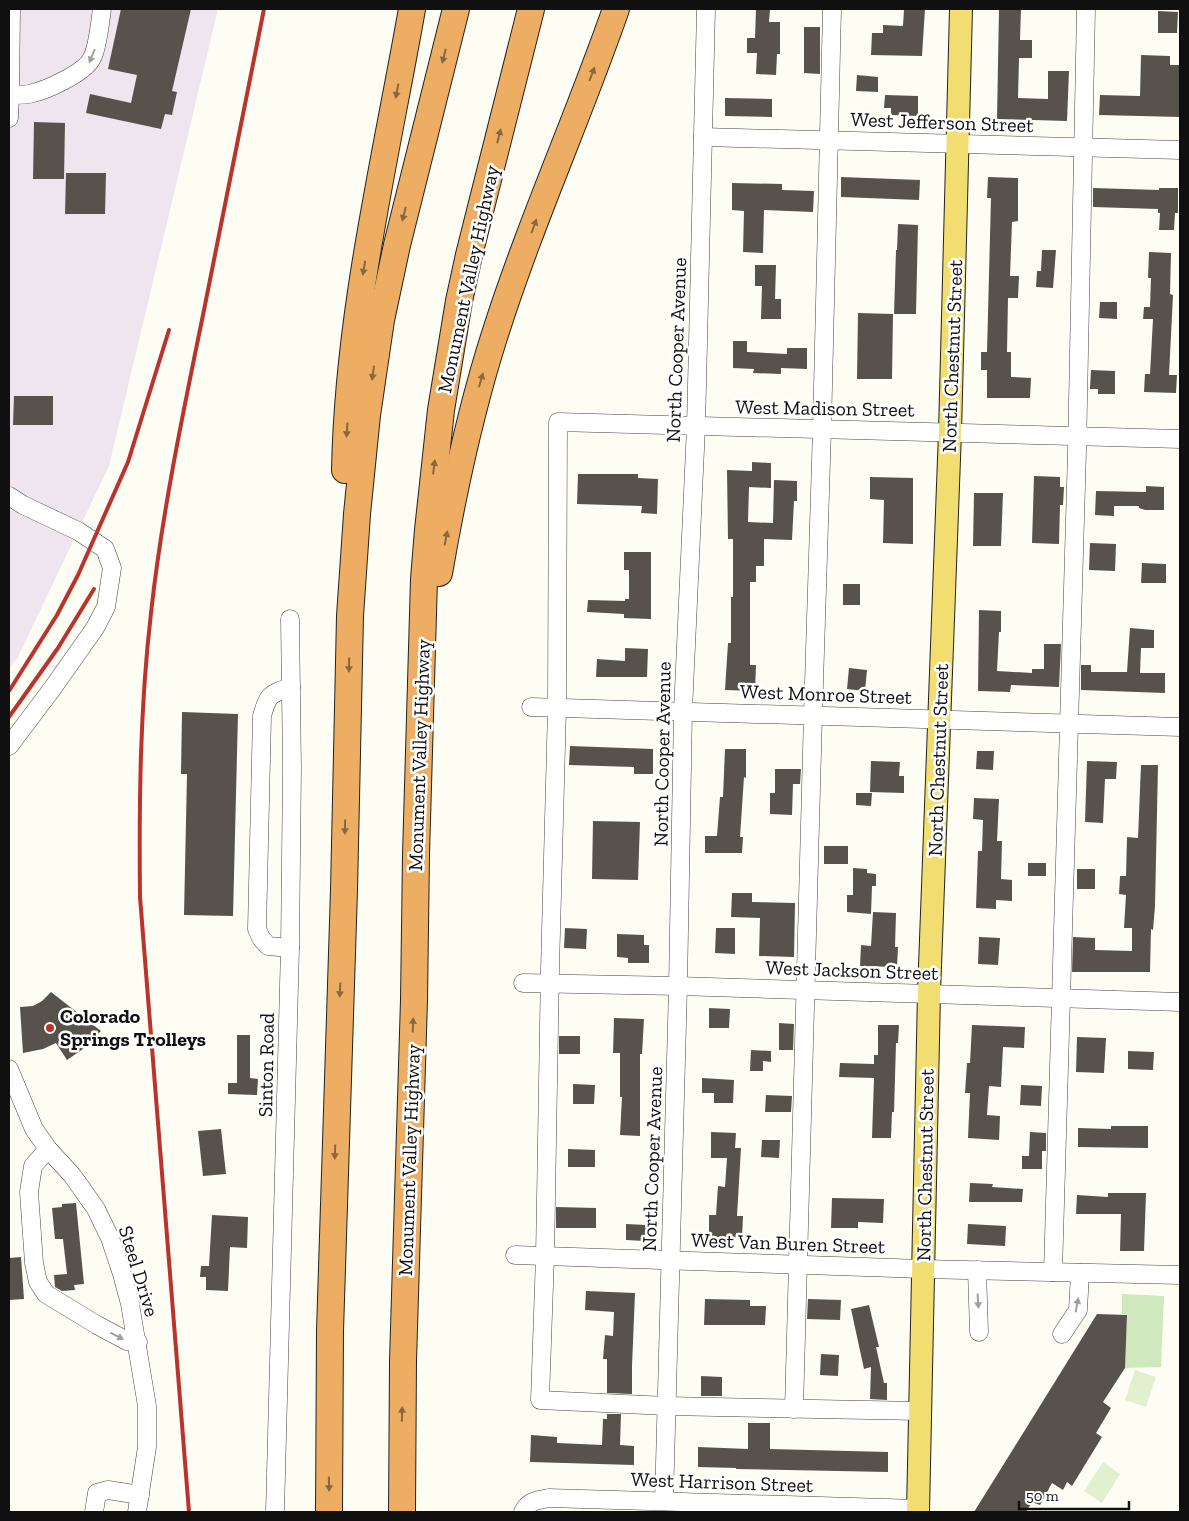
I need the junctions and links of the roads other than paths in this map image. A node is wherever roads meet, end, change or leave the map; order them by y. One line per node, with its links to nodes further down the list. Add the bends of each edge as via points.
1 (11, 9): 11 (street)
2 (102, 9): 11 (street, one-way to 11, via 92,60 88,65 40,91)
3 (412, 9): 24 (highway, one-way to 24, via 354,338 346,450)
4 (456, 9): 24 (highway, one-way to 24, via 381,320 363,452)
5 (531, 9): 27 (highway, Monument Valley Highway, one-way to 5, via 428,530 451,347 469,255)
6 (616, 9): 27 (highway, one-way to 6, via 432,616 474,403 516,274)
7 (706, 9): 13 (street, North Cooper Avenue)
8 (832, 9): 14 (street)
9 (961, 9): 15 (main road, North Chestnut Street)
10 (1086, 9): 16 (street)
11 (10, 95): 12 (street)
12 (9, 118)
13 (703, 137): 14 (street, West Jefferson Street); 18 (street, North Cooper Avenue)
14 (828, 140): 15 (street, West Jefferson Street); 19 (street)
15 (958, 144): 16 (street, West Jefferson Street); 20 (main road, North Chestnut Street)
16 (1082, 148): 17 (street, West Jefferson Street); 21 (street)
17 (1180, 150)
18 (696, 427): 19 (street, West Madison Street); 29 (street, West Madison Street, via 558,422); 30 (street, North Cooper Avenue)
19 (822, 429): 20 (street, West Madison Street); 31 (street)
20 (950, 432): 21 (street, West Madison Street); 32 (main road, North Chestnut Street)
21 (1077, 436): 22 (street, West Madison Street); 33 (street)
22 (1180, 439)
23 (9, 496): 35 (street, via 96,543 105,550 112,568 106,607 95,628)
24 (350, 616): 70 (highway, one-way to 70, via 330,1331)
25 (290, 619): 26 (street, Sinton Road)
26 (291, 687): 36 (street, Sinton Road); 36 (street, via 272,694 262,716 257,929 268,946)
27 (420, 707): 71 (highway, Monument Valley Highway, one-way to 27)
28 (531, 707): 29 (street, West Monroe Street)
29 (557, 708): 30 (street, West Monroe Street); 38 (street)
30 (683, 711): 31 (street, West Monroe Street); 39 (street, North Cooper Avenue)
31 (813, 715): 32 (street, West Monroe Street); 40 (street)
32 (940, 719): 33 (street, West Monroe Street); 41 (main road, North Chestnut Street)
33 (1068, 723): 34 (street, West Monroe Street); 42 (street)
34 (1180, 727)
35 (9, 746)
36 (290, 948): 69 (street, Sinton Road)
37 (523, 983): 38 (street, West Jackson Street)
38 (550, 984): 39 (street, West Jackson Street); 47 (street)
39 (678, 986): 40 (street, West Jackson Street); 48 (street, North Cooper Avenue)
40 (806, 990): 41 (street, West Jackson Street); 49 (street)
41 (929, 993): 42 (street, West Jackson Street); 50 (main road, North Chestnut Street)
42 (1060, 998): 43 (street, West Jackson Street); 52 (street)
43 (1180, 1002)
44 (9, 1069): 45 (street, Steel Drive, via 34,1129)
45 (48, 1149): 57 (street, Steel Drive, via 96,1209 110,1238); 57 (street, one-way to 57, via 33,1166 29,1192 38,1282 46,1294 97,1326 127,1341)
46 (515, 1255): 47 (street, West Van Buren Street)
47 (545, 1256): 48 (street, West Van Buren Street); 58 (street, via 540,1400)
48 (670, 1260): 49 (street, West Van Buren Street); 58 (street, North Cooper Avenue)
49 (798, 1264): 50 (street, West Van Buren Street); 59 (street)
50 (922, 1269): 51 (street, West Van Buren Street); 60 (main road, North Chestnut Street)
51 (977, 1270): 52 (street, West Van Buren Street); 55 (street, one-way to 55)
52 (1053, 1272): 53 (street, West Van Buren Street)
53 (1080, 1273): 54 (street, West Van Buren Street); 56 (street, one-way to 53, via 1078,1310)
54 (1180, 1275)
55 (979, 1332)
56 (1062, 1334)
57 (138, 1342): 62 (street, Steel Drive, via 148,1428)
58 (667, 1406): 59 (street); 61 (street, North Cooper Avenue)
59 (794, 1409): 60 (street)
60 (920, 1411): 67 (main road, North Chestnut Street)
61 (664, 1501): 63 (street, West Harrison Street); 64 (street, West Harrison Street)
62 (139, 1504): 68 (street, via 108,1490 97,1493)
63 (618, 1506): 65 (street, West Harrison Street, via 549,1498 536,1500)
64 (729, 1508): 66 (street, West Harrison Street)
65 (524, 1509)
66 (823, 1509): 67 (street, West Harrison Street)
67 (918, 1511)
68 (94, 1512)
69 (275, 1512)
70 (329, 1512)
71 (402, 1512)

